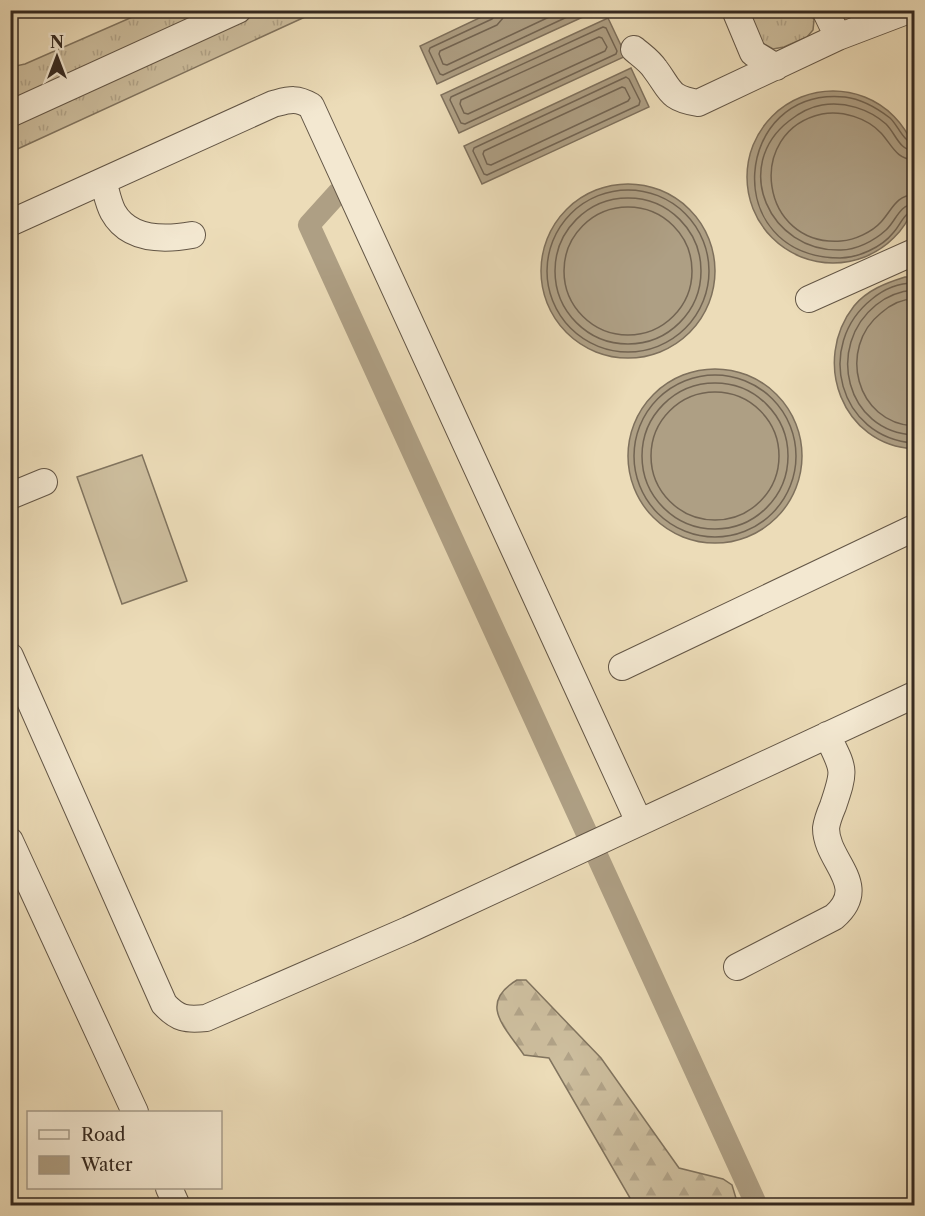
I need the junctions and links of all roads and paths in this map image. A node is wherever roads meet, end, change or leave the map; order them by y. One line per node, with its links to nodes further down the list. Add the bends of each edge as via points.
1 (238, 10): 8 (street)
2 (735, 10): 7 (street, via 753,53)
3 (825, 10): 5 (street)
4 (909, 10): 5 (street)
5 (838, 37): 7 (street)
6 (634, 49): 7 (street, via 654,67 669,91 681,100 698,103)
7 (776, 66)
8 (10, 114)
9 (103, 181): 10 (street); 11 (street, via 113,212 124,226 144,237 169,239); 21 (street, via 273,104 290,99 311,106)
10 (10, 223)
11 (192, 235)
12 (915, 252): 13 (street)
13 (809, 299)
14 (44, 482): 15 (street)
15 (10, 496)
16 (915, 528): 18 (street)
17 (10, 656): 21 (street, via 164,1004 174,1014 190,1019 206,1018 408,930)
18 (622, 667)
19 (915, 695): 20 (street)
20 (827, 735): 21 (street); 23 (street, via 843,776 826,827 846,879 849,899 834,917)
21 (639, 822)
22 (10, 841): 24 (street)
23 (737, 967)
24 (134, 1111)
25 (169, 1189): 26 (street)
26 (177, 1206)

